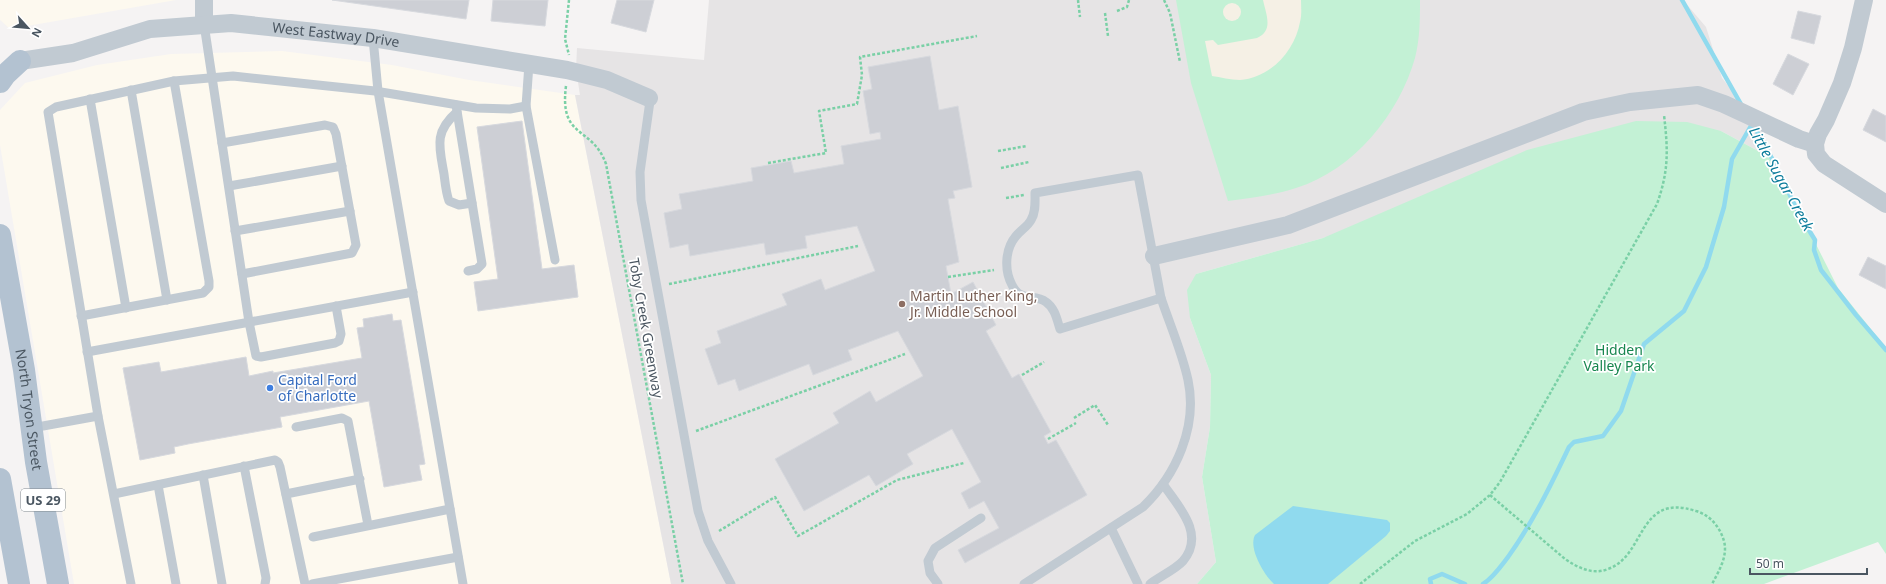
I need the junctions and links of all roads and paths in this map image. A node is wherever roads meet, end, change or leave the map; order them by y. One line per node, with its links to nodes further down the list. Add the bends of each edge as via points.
1 (204, 0): 10 (street)
2 (569, 0): 14 (path, via 565,39)
3 (1078, 0): 9 (path)
4 (1129, 0): 7 (path, via 1124,9)
5 (1164, 0): 16 (path, via 1170,13)
6 (1864, 0): 30 (street, via 1854,48 1842,83)
7 (1117, 10)
8 (1105, 13): 12 (path)
9 (1080, 17)
10 (204, 24): 13 (street, West Eastway Drive, via 231,23); 15 (street, West Eastway Drive, via 150,29 73,53); 18 (lane)
11 (977, 36): 34 (path, via 860,58 862,75 857,104 819,111 826,153)
12 (1108, 36)
13 (373, 38): 17 (street, West Eastway Drive); 23 (lane)
14 (569, 55)
15 (10, 59): 20 (main road)
16 (1180, 62)
17 (529, 64): 24 (street, West Eastway Drive, via 607,80); 27 (lane)
18 (212, 77): 19 (lane); 23 (lane, via 233,76); 29 (lane)
19 (174, 81): 21 (lane); 55 (lane, via 209,284 203,293)
20 (0, 82)
21 (131, 90): 25 (lane); 55 (lane)
22 (565, 90): 100 (path, Toby Creek Greenway, via 565,108 570,122 579,133 596,145 606,164)
23 (378, 91): 28 (lane); 53 (lane)
24 (648, 98): 101 (lane, via 650,101 640,172 641,200 698,511 708,541)
25 (90, 99): 57 (lane); 58 (lane, via 56,107 50,110 48,115)
26 (1666, 104): 30 (street, via 1698,95); 46 (street, via 1630,102 1583,112 1288,225); 81 (path, via 1668,158 1657,204 1511,465)
27 (526, 106): 28 (lane, via 493,110); 47 (lane)
28 (456, 108): 40 (lane); 40 (lane, via 441,131 439,145 449,201 458,205)
29 (222, 143): 35 (lane, via 331,126 336,134); 37 (lane)
30 (1815, 144): 41 (street, via 1816,154 1824,164)
31 (1027, 146): 32 (path)
32 (998, 151)
33 (1029, 162): 36 (path)
34 (768, 163)
35 (342, 166): 37 (lane); 42 (lane)
36 (1001, 168)
37 (229, 186): 43 (lane)
38 (1035, 193): 39 (path); 46 (lane, via 1138,175); 54 (lane, via 1032,220 1009,247 1006,260 1012,284 1017,292 1025,297 1046,302 1053,310 1060,329)
39 (1006, 198)
40 (472, 203): 49 (lane, via 482,264 477,269)
41 (1886, 204)
42 (350, 212): 43 (lane); 50 (lane, via 356,245 353,252)
43 (235, 231): 50 (lane)
44 (0, 235): 69 (main road, North Tryon Street / US 29)
45 (858, 246): 52 (path)
46 (1154, 256): 54 (lane)
47 (555, 260)
48 (994, 270): 51 (path)
49 (468, 271)
50 (242, 274): 59 (lane)
51 (948, 277)
52 (669, 284)
53 (413, 292): 56 (lane); 82 (lane)
54 (1161, 298): 77 (lane, via 1188,379 1191,400 1184,444)
55 (167, 300): 57 (lane)
56 (336, 306): 59 (lane); 59 (lane, via 341,334 339,341 276,354 256,356)
57 (126, 308): 58 (lane)
58 (81, 316): 60 (lane)
59 (249, 322): 60 (lane)
60 (87, 352): 64 (lane)
61 (904, 354): 70 (path)
62 (1044, 362): 63 (path)
63 (1022, 375)
64 (98, 416): 69 (lane); 79 (lane)
65 (1074, 418): 67 (path, via 1095,405)
66 (1076, 423): 71 (path)
67 (1108, 425)
68 (296, 427): 76 (lane, via 347,419)
69 (32, 428): 92 (main road, North Tryon Street / US 29)
70 (695, 431)
71 (1048, 439)
72 (964, 463): 87 (path, via 897,480 798,536 774,497)
73 (244, 466): 74 (lane); 80 (lane, via 277,460); 96 (lane, via 266,578)
74 (203, 475): 78 (lane); 95 (lane)
75 (0, 479): 83 (main road, US 29)
76 (360, 479): 80 (lane); 85 (lane)
77 (1163, 484): 86 (lane, via 1142,507); 105 (lane, via 1192,527 1191,546 1183,561)
78 (158, 485): 79 (lane); 94 (lane)
79 (114, 494): 93 (lane)
80 (286, 494): 97 (lane)
81 (1490, 495): 106 (path, via 1467,514 1404,548); 107 (path, via 1572,564 1589,571 1608,569 1626,557 1652,517 1670,509 1687,508 1708,517 1722,534 1725,554)
82 (450, 509): 85 (lane); 89 (lane)
83 (5, 513): 90 (main road, US 29, via 10,552); 91 (main road)
84 (981, 518): 102 (lane, via 935,548 928,560 930,573)
85 (368, 526): 88 (lane)
86 (1111, 528): 103 (lane); 104 (lane)
87 (719, 531)
88 (313, 537)
89 (458, 557): 98 (lane); 99 (lane)
90 (19, 584)
91 (30, 584)
92 (58, 584)
93 (130, 584)
94 (176, 584)
95 (222, 584)
96 (265, 584)
97 (305, 584)
98 (312, 584)
99 (463, 584)
100 (683, 584)
101 (731, 584)
102 (938, 584)
103 (1024, 584)
104 (1138, 584)
105 (1150, 584)
106 (1360, 584)
107 (1712, 584)

